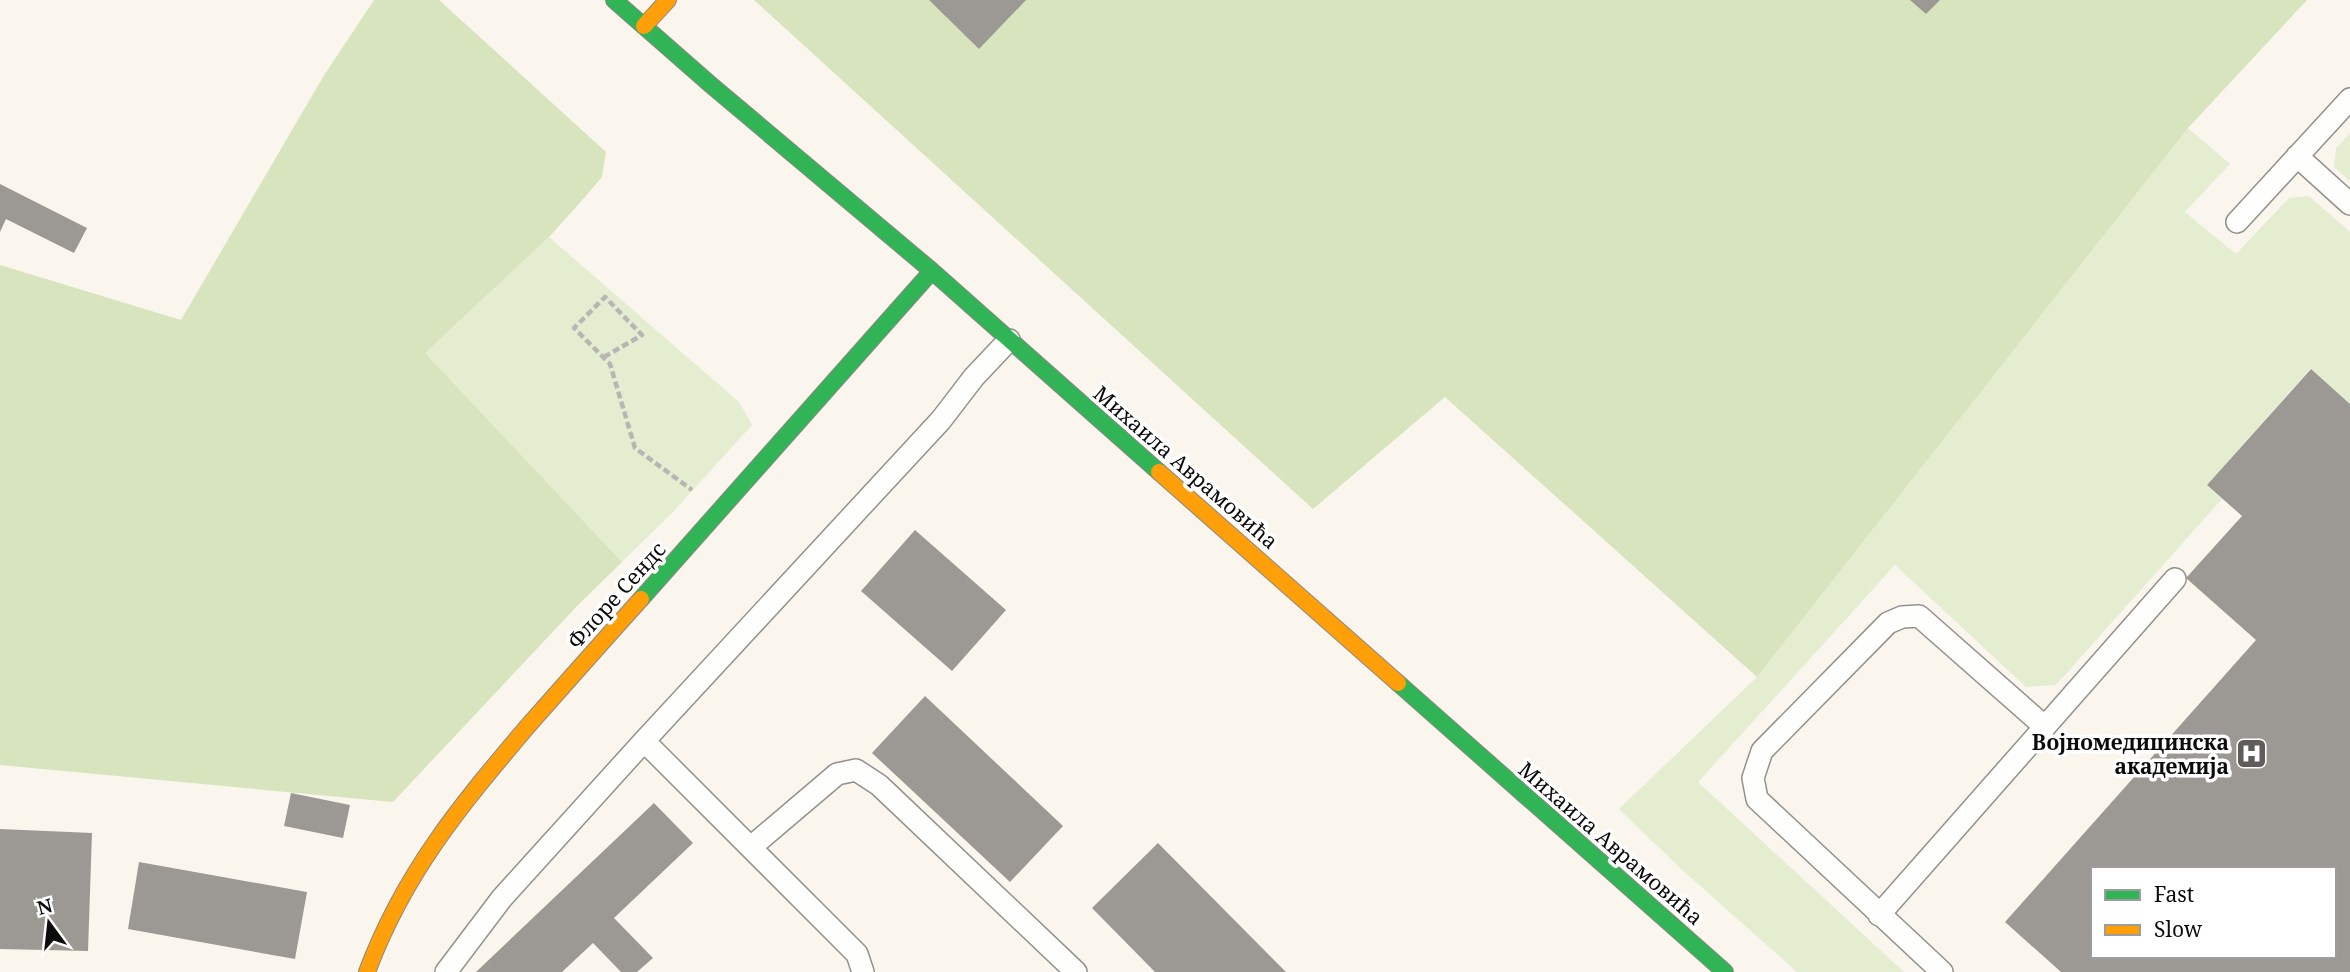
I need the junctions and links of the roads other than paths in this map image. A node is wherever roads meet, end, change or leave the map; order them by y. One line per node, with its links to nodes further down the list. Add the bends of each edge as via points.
1 (614, 0): 3 (street, Михаила Аврамовића)
2 (668, 0): 3 (street)
3 (644, 26): 8 (street, Михаила Аврамовића)
4 (2350, 99): 5 (lane)
5 (2297, 156): 6 (lane); 7 (lane)
6 (2350, 204)
7 (2237, 222)
8 (932, 271): 9 (street, Михаила Аврамовића); 15 (street, Флоре Сендс, via 446,824 383,929)
9 (1009, 340): 12 (lane, via 942,420); 19 (street, Михаила Аврамовића)
10 (2175, 579): 11 (lane)
11 (2045, 727): 14 (lane); 14 (lane, via 1919,616 1902,617 1888,623 1762,751 1753,778 1757,799)
12 (644, 741): 13 (lane); 16 (lane, via 502,898)
13 (751, 847): 17 (lane, via 858,954); 18 (lane, via 837,774 856,771 879,785)
14 (1880, 915): 20 (lane)
15 (367, 972)
16 (446, 972)
17 (863, 972)
18 (1076, 972)
19 (1725, 972)
20 (1942, 972)

